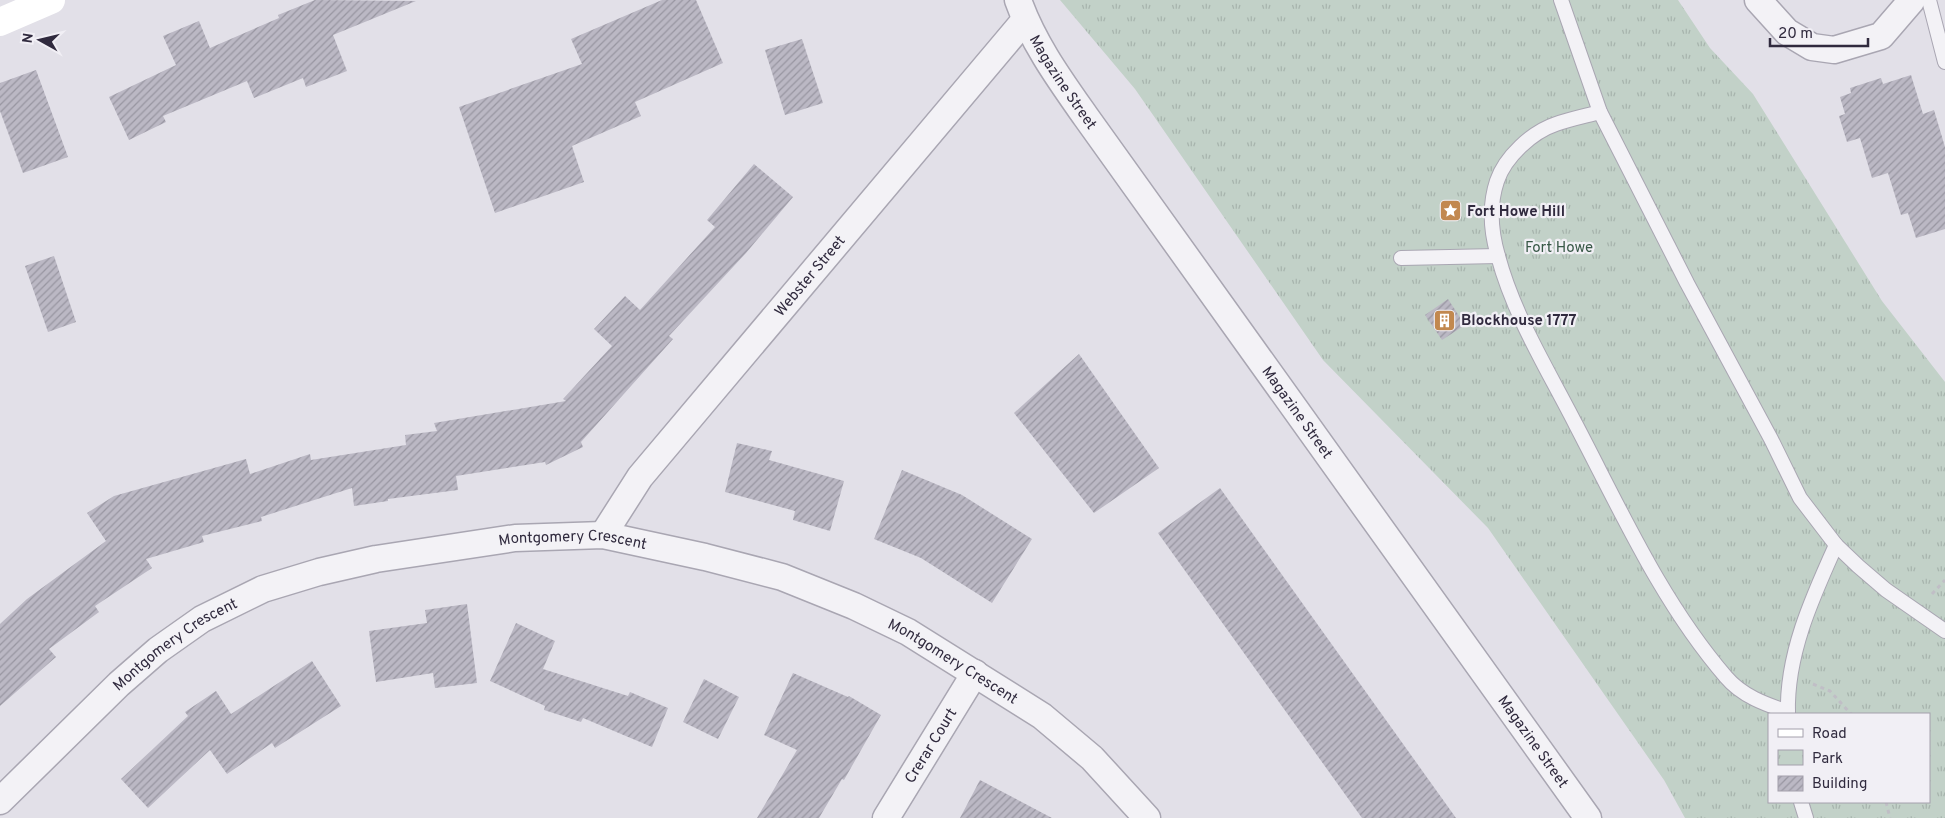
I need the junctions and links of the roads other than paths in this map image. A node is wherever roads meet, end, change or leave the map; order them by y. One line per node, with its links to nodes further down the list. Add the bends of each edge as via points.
1 (51, 0): 7 (main road)
2 (1561, 0): 9 (lane)
3 (1758, 0): 4 (street, via 1787,32 1812,47 1834,50 1881,36)
4 (1912, 0)
5 (1929, 0): 8 (lane)
6 (1022, 10): 12 (street, Webster Street, via 640,477); 21 (street, Magazine Street, via 1053,69 1086,117)
7 (0, 22)
8 (1945, 62)
9 (1600, 112): 10 (lane, via 1553,125 1523,143 1508,161 1497,180 1493,201 1492,229); 13 (lane, via 1800,498)
10 (1498, 256): 11 (lane); 16 (lane, via 1517,310 1670,602 1727,679 1752,699)
11 (1401, 258)
12 (603, 535): 15 (street, Montgomery Crescent, via 782,577 908,632); 17 (street, Montgomery Crescent, via 515,538 376,559 262,589 202,619 158,650 118,684)
13 (1836, 546): 14 (lane, via 1886,590); 16 (lane, via 1812,598 1789,675)
14 (1945, 631)
15 (975, 673): 19 (street, Crerar Court); 20 (street, Montgomery Crescent, via 1064,734 1092,758)
16 (1788, 713)
17 (0, 801)
18 (1801, 803): 22 (lane)
19 (886, 818)
20 (1147, 818)
21 (1588, 818)
22 (1806, 818)

